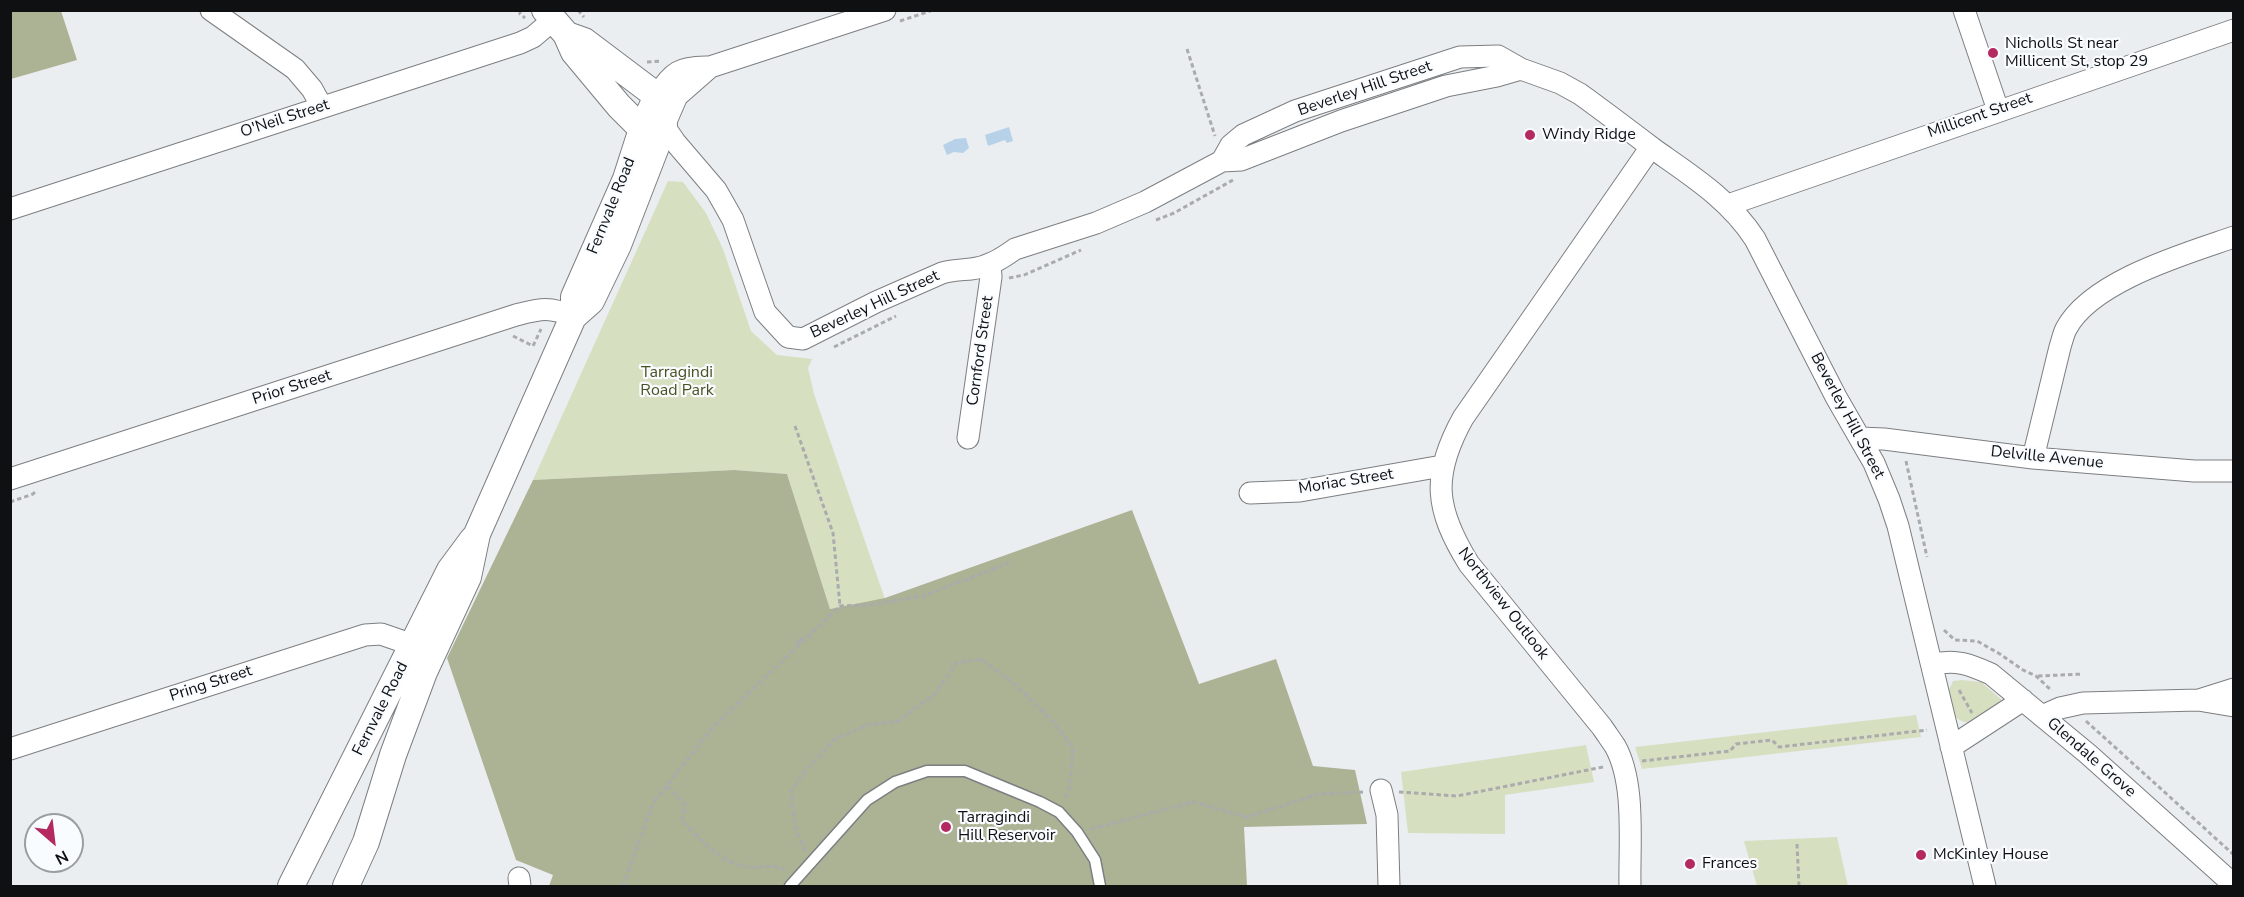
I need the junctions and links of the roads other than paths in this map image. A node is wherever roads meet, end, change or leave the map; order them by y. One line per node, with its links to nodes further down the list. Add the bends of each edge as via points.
1 (211, 10): 8 (street, via 295,69)
2 (885, 10): 6 (street)
3 (1964, 10): 9 (street)
4 (547, 20): 7 (street, via 584,41); 8 (street, O'Neil Street, via 533,37 520,43); 10 (street, via 618,106)
5 (2234, 30): 9 (street, Millicent Street)
6 (710, 67): 7 (street, via 693,66 678,71 669,77); 10 (street, via 677,96)
7 (657, 96): 10 (street)
8 (322, 107): 13 (street, O'Neil Street)
9 (1998, 110): 12 (street, Millicent Street)
10 (653, 128): 15 (street, Beverley Hill Street, via 720,197 733,220 765,312 788,338 803,339 942,273); 16 (street, Fernvale Road, via 618,245 591,301)
11 (1651, 147): 12 (street, Beverley Hill Street); 15 (street, Beverley Hill Street, via 1580,94 1521,69 1446,86 1240,160 1222,160 1145,202 1019,247); 20 (street, Northview Outlook, via 1463,418)
12 (1728, 205): 18 (street, Beverley Hill Street, via 1755,240)
13 (10, 209)
14 (2234, 237): 19 (street, via 2137,272 2108,289 2075,317 2066,330)
15 (990, 264): 17 (street, Cornford Street)
16 (573, 317): 22 (street, Prior Street, via 548,308 516,315); 24 (street, Fernvale Road)
17 (968, 438)
18 (1860, 438): 19 (street, Delville Avenue); 26 (street, Beverley Hill Street, via 1883,482 1898,526)
19 (2033, 458): 21 (street, Delville Avenue)
20 (1442, 466): 23 (street, Moriac Street, via 1300,491); 41 (street, Northview Outlook, via 1440,490 1445,517 1469,564 1616,747 1628,795)
21 (2234, 471)
22 (10, 479)
23 (1250, 493)
24 (477, 534): 25 (street, Fernvale Road, via 450,570); 37 (street, Fernvale Road, via 468,577 424,672 366,842)
25 (413, 645): 33 (street, Pring Street, via 381,634 365,635); 36 (street, Fernvale Road)
26 (1932, 665): 28 (street, Glendale Grove, via 1952,662 1975,667 1991,674); 32 (street, Beverley Hill Street)
27 (2234, 689): 29 (street)
28 (2023, 700): 31 (street, Glendale Grove); 32 (street)
29 (2198, 700): 30 (street); 31 (street, via 2083,703)
30 (2234, 706)
31 (2042, 716): 35 (street, Glendale Grove)
32 (1952, 747): 42 (street, Beverley Hill Street)
33 (10, 749)
34 (1381, 790): 40 (street, via 1387,815)
35 (2234, 885)
36 (291, 886)
37 (346, 886)
38 (790, 886): 39 (lane, via 867,800 895,782 927,771 965,771 1059,812 1095,860)
39 (1100, 886)
40 (1389, 886)
41 (1630, 886)
42 (1985, 886)

